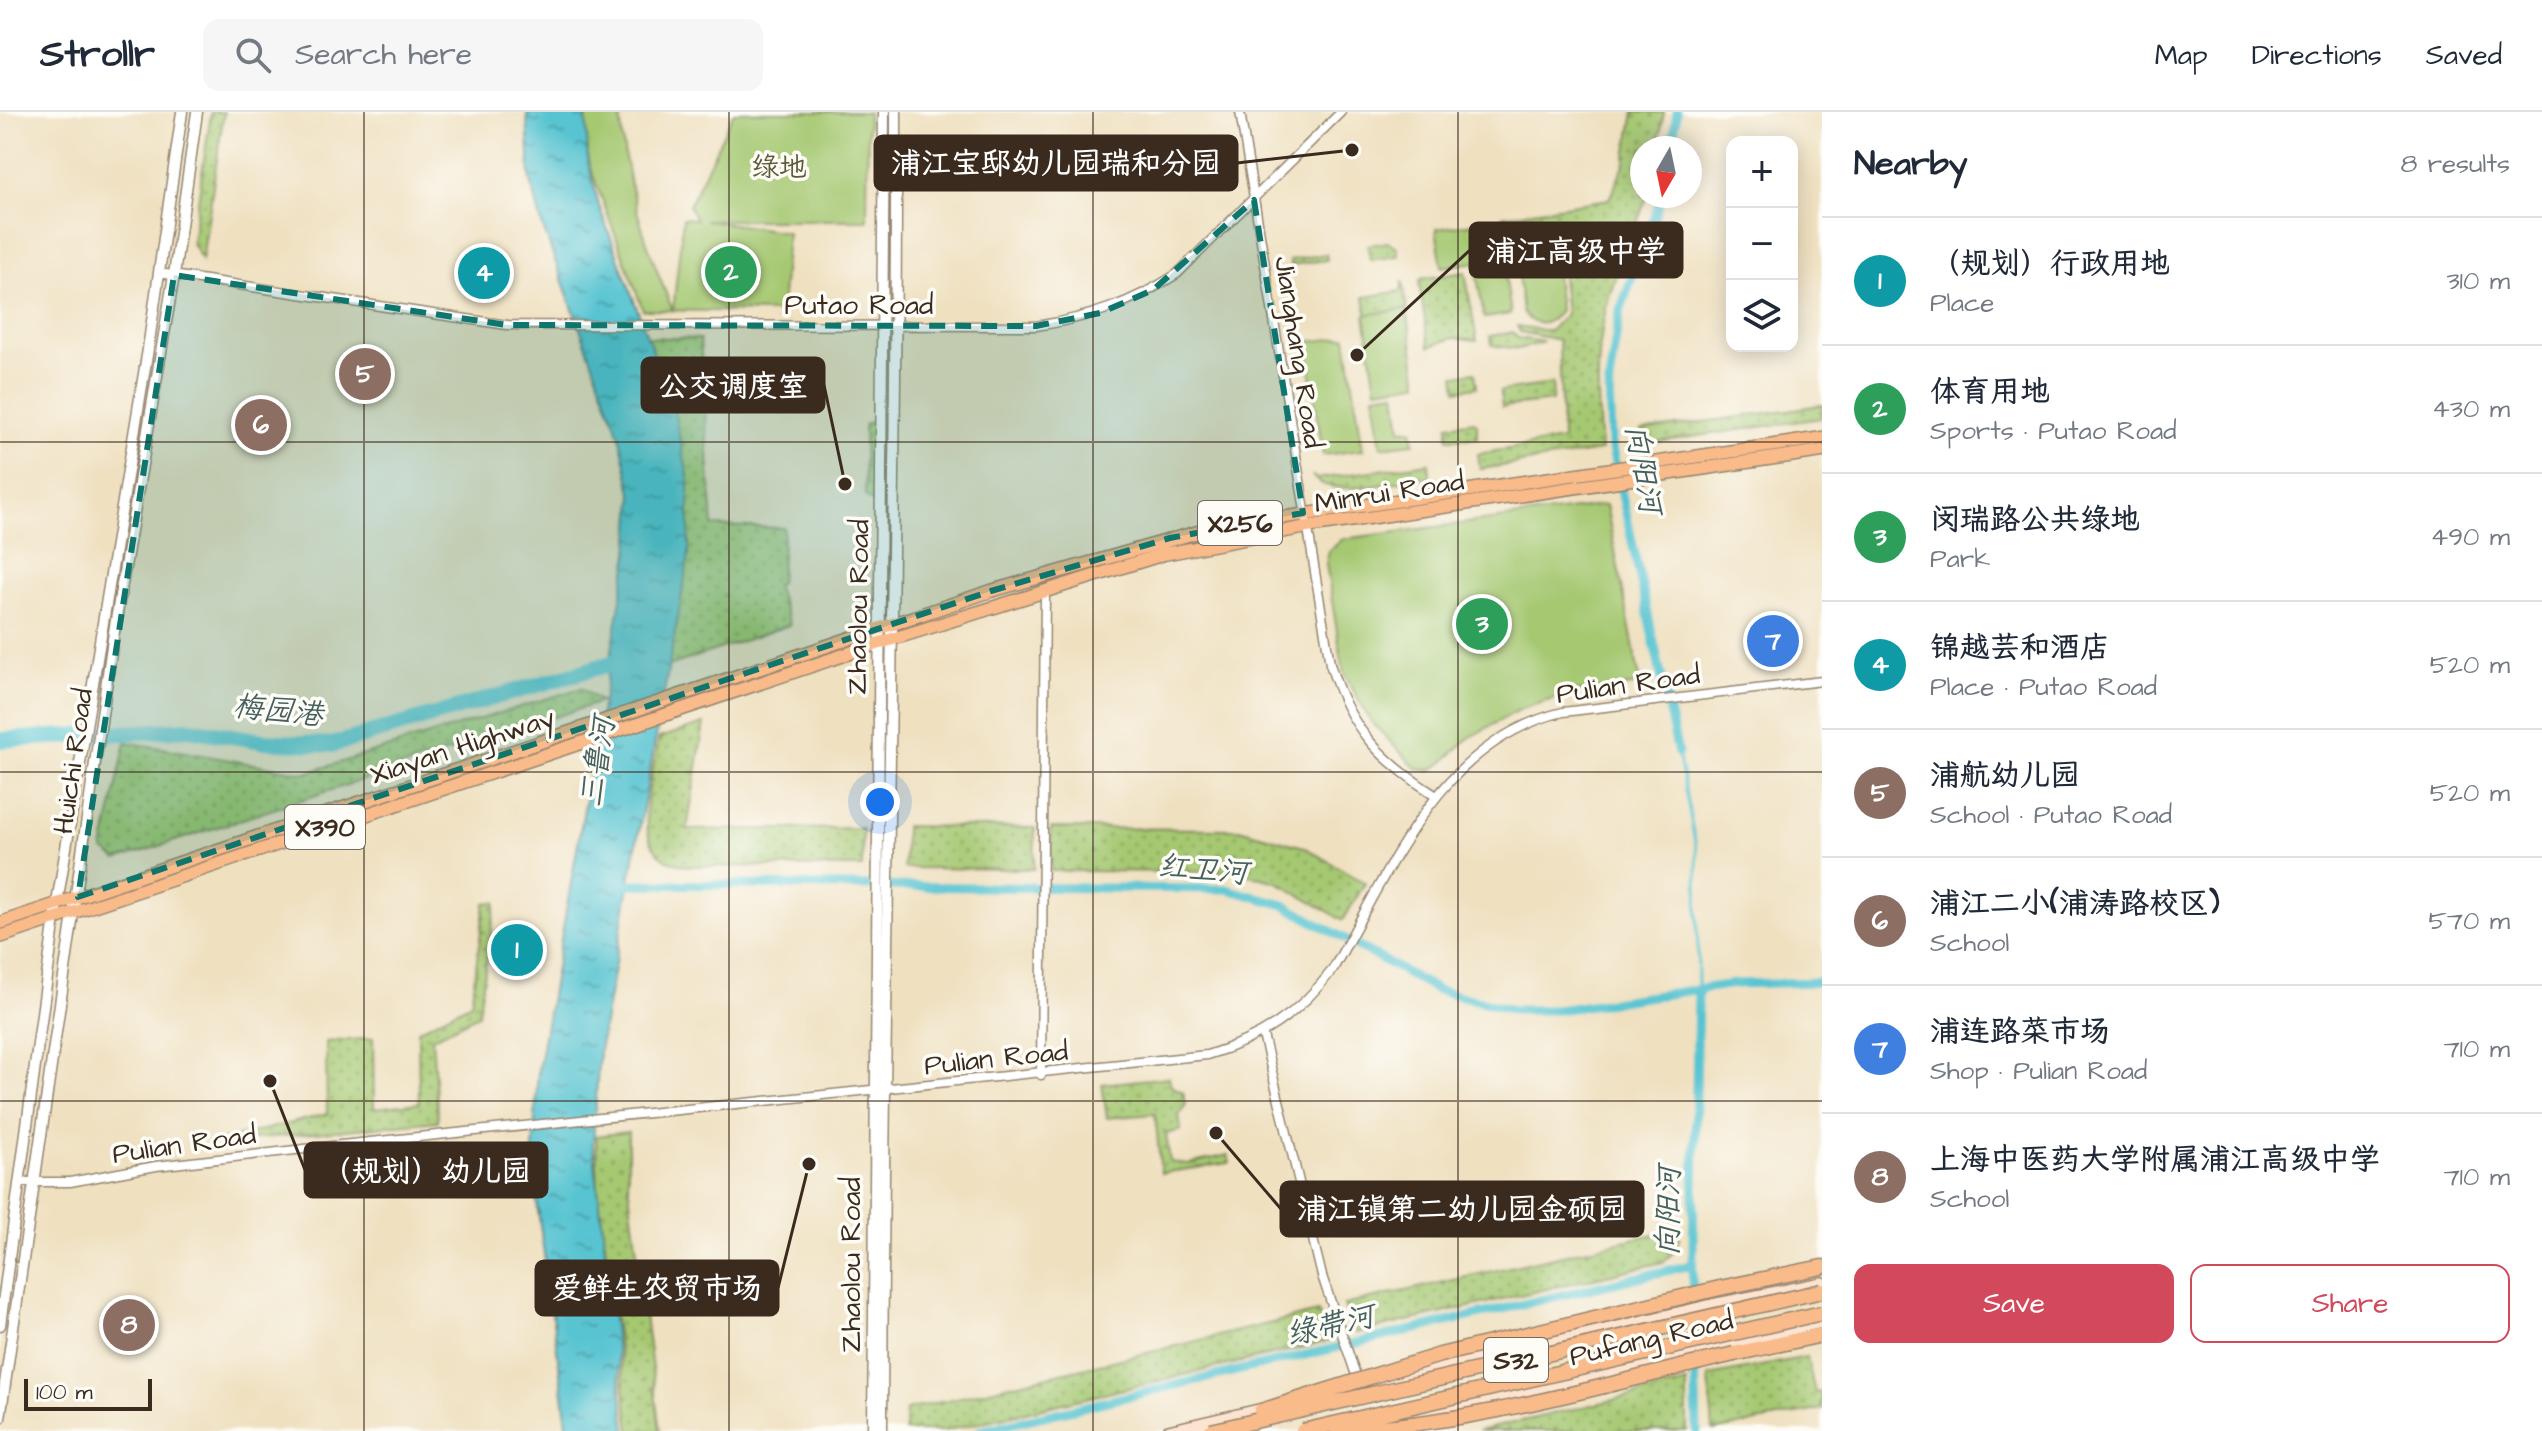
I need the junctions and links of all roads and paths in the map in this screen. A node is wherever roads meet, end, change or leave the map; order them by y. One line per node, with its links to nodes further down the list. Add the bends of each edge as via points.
1 (182, 112): 8 (street, Huichi Road)
2 (197, 112): 9 (street, Huichi Road)
3 (884, 112): 10 (street, Zhaolou Road)
4 (896, 112): 11 (street, Zhaolou Road)
5 (1240, 112): 7 (street, Jianghang Road)
6 (1341, 112): 7 (street, Putao Road)
7 (1254, 200): 11 (street, Putao Road, via 1177,274 1100,313 1036,326); 16 (street, Jianghang Road)
8 (159, 273): 9 (street, Putao Road); 25 (street, Huichi Road)
9 (174, 275): 10 (street, Putao Road, via 473,322); 24 (street, Huichi Road)
10 (883, 327): 11 (street, Putao Road); 19 (street, Zhaolou Road)
11 (896, 327): 19 (street, Zhaolou Road)
12 (1822, 438): 14 (main road, Minrui Road / X256)
13 (1822, 451): 14 (main road, Minrui Road / X256)
14 (1637, 471): 15 (main road, Minrui Road / X256)
15 (1600, 476): 16 (main road, Minrui Road / X256); 17 (main road, Minrui Road / X256)
16 (1303, 513): 17 (street, Jianghang Road); 19 (main road, Minrui Road / X256, via 1142,545)
17 (1307, 527): 18 (main road, Minrui Road / X256, via 1164,554); 23 (street, Jianghang Road, via 1322,629 1340,696 1377,753)
18 (1045, 591): 20 (main road, Minrui Road / X256); 31 (street)
19 (886, 626): 20 (street, Zhaolou Road); 22 (main road, Xiayan Highway / X390, via 671,700)
20 (886, 641): 22 (main road, Xiayan Highway / X390, via 666,715); 32 (street, Zhaolou Road)
21 (1822, 681): 23 (street, Pulian Road, via 1563,712 1492,743)
22 (597, 732): 24 (main road, Xiayan Highway / X390); 26 (main road, Xiayan Highway / X390)
23 (1435, 795): 30 (street, Pulian Road, via 1339,960 1301,1007)
24 (78, 897): 25 (main road, Xiayan Highway / X390); 26 (street, Huichi Road)
25 (57, 903): 27 (street, Huichi Road); 28 (main road, Xiayan Highway / X390)
26 (76, 913): 27 (main road, Xiayan Highway / X390); 34 (street, Huichi Road)
27 (56, 918): 29 (main road, Xiayan Highway / X390); 33 (street, Huichi Road)
28 (0, 923)
29 (0, 937)
30 (1263, 1035): 31 (street, Pulian Road, via 1207,1055); 42 (street, via 1338,1328)
31 (1041, 1075): 32 (street, Pulian Road)
32 (878, 1091): 34 (street, Pulian Road, via 533,1124); 45 (street, Zhaolou Road); 46 (street, Zhaolou Road)
33 (20, 1182): 34 (street, Pulian Road); 40 (street, Huichi Road)
34 (34, 1184): 43 (street, Huichi Road)
35 (1822, 1267): 48 (highway, bridge, via 1440,1355)
36 (1822, 1283): 42 (main road)
37 (1822, 1291): 48 (highway, S32, bridge)
38 (1822, 1313): 49 (highway, S32, bridge)
39 (1822, 1322): 44 (main road, Pufang Road)
40 (0, 1325)
41 (1822, 1335): 50 (highway, bridge, via 1481,1414 1387,1428)
42 (1361, 1387): 44 (street); 47 (main road)
43 (0, 1418)
44 (1377, 1428): 51 (main road, Pufang Road)
45 (873, 1431)
46 (882, 1431)
47 (1168, 1431)
48 (1209, 1431)
49 (1303, 1431)
50 (1310, 1431)
51 (1351, 1431)

